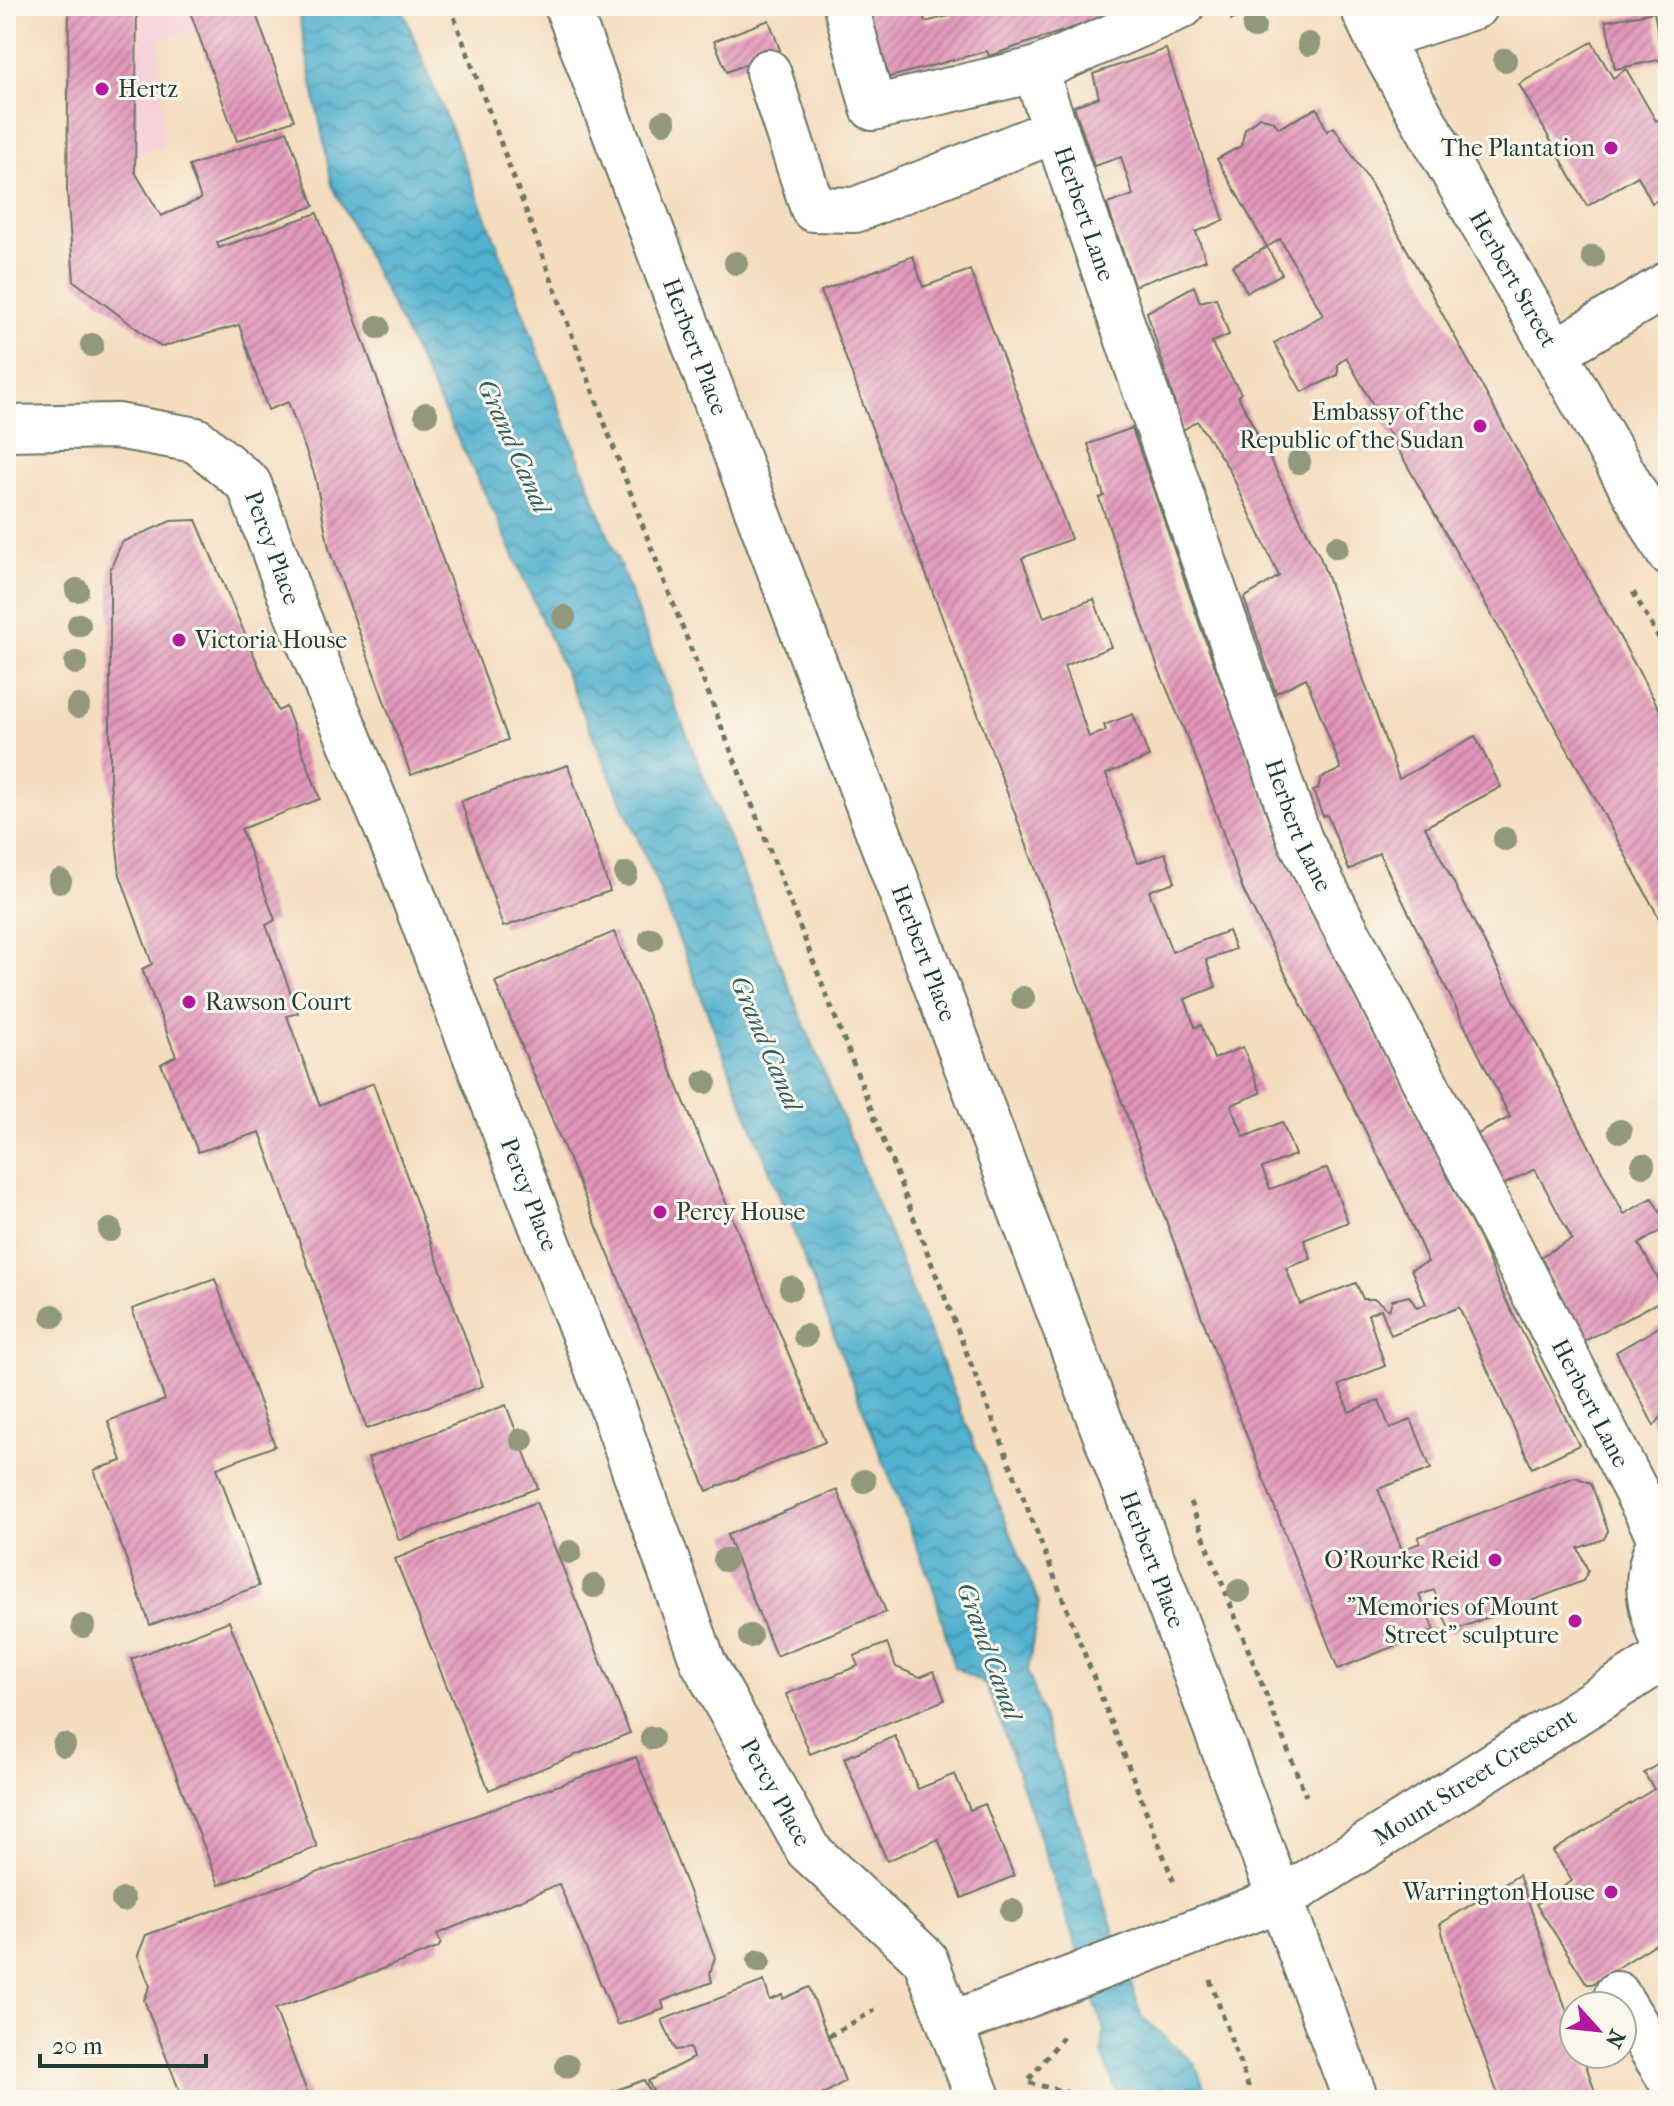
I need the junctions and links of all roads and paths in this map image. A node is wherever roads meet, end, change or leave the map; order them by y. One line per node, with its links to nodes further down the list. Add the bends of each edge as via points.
1 (450, 6): 17 (path, via 644,529)
2 (567, 6): 16 (street, Herbert Place)
3 (846, 6): 7 (street, via 873,108)
4 (1182, 6): 7 (street)
5 (1476, 6): 6 (street)
6 (1369, 22): 11 (street, Herbert Street)
7 (1035, 70): 9 (street, Herbert Lane)
8 (768, 72): 9 (street, via 813,209 855,210)
9 (1056, 130): 14 (street, Herbert Lane, via 1300,840)
10 (1668, 284): 11 (street)
11 (1555, 352): 13 (street, Herbert Street)
12 (6, 428): 19 (street, Percy Place, via 117,426 196,440 249,484 612,1407 703,1662 808,1850 925,1959)
13 (1668, 552)
14 (1664, 1530): 15 (street, Mount Street Crescent, via 1648,1573 1652,1614)
15 (1668, 1654): 16 (street, Mount Street Crescent)
16 (1283, 1898): 17 (street, Mount Street Crescent); 27 (street, Herbert Place)
17 (1185, 1937): 19 (street, Mount Street Crescent); 26 (path)
18 (875, 2010): 22 (path)
19 (951, 2024): 24 (street, Percy Place)
20 (1638, 2028): 23 (street)
21 (1072, 2029): 25 (path, via 1027,2082)
22 (829, 2036)
23 (1668, 2076)
24 (979, 2100)
25 (1077, 2100)
26 (1253, 2100)
27 (1356, 2100)

